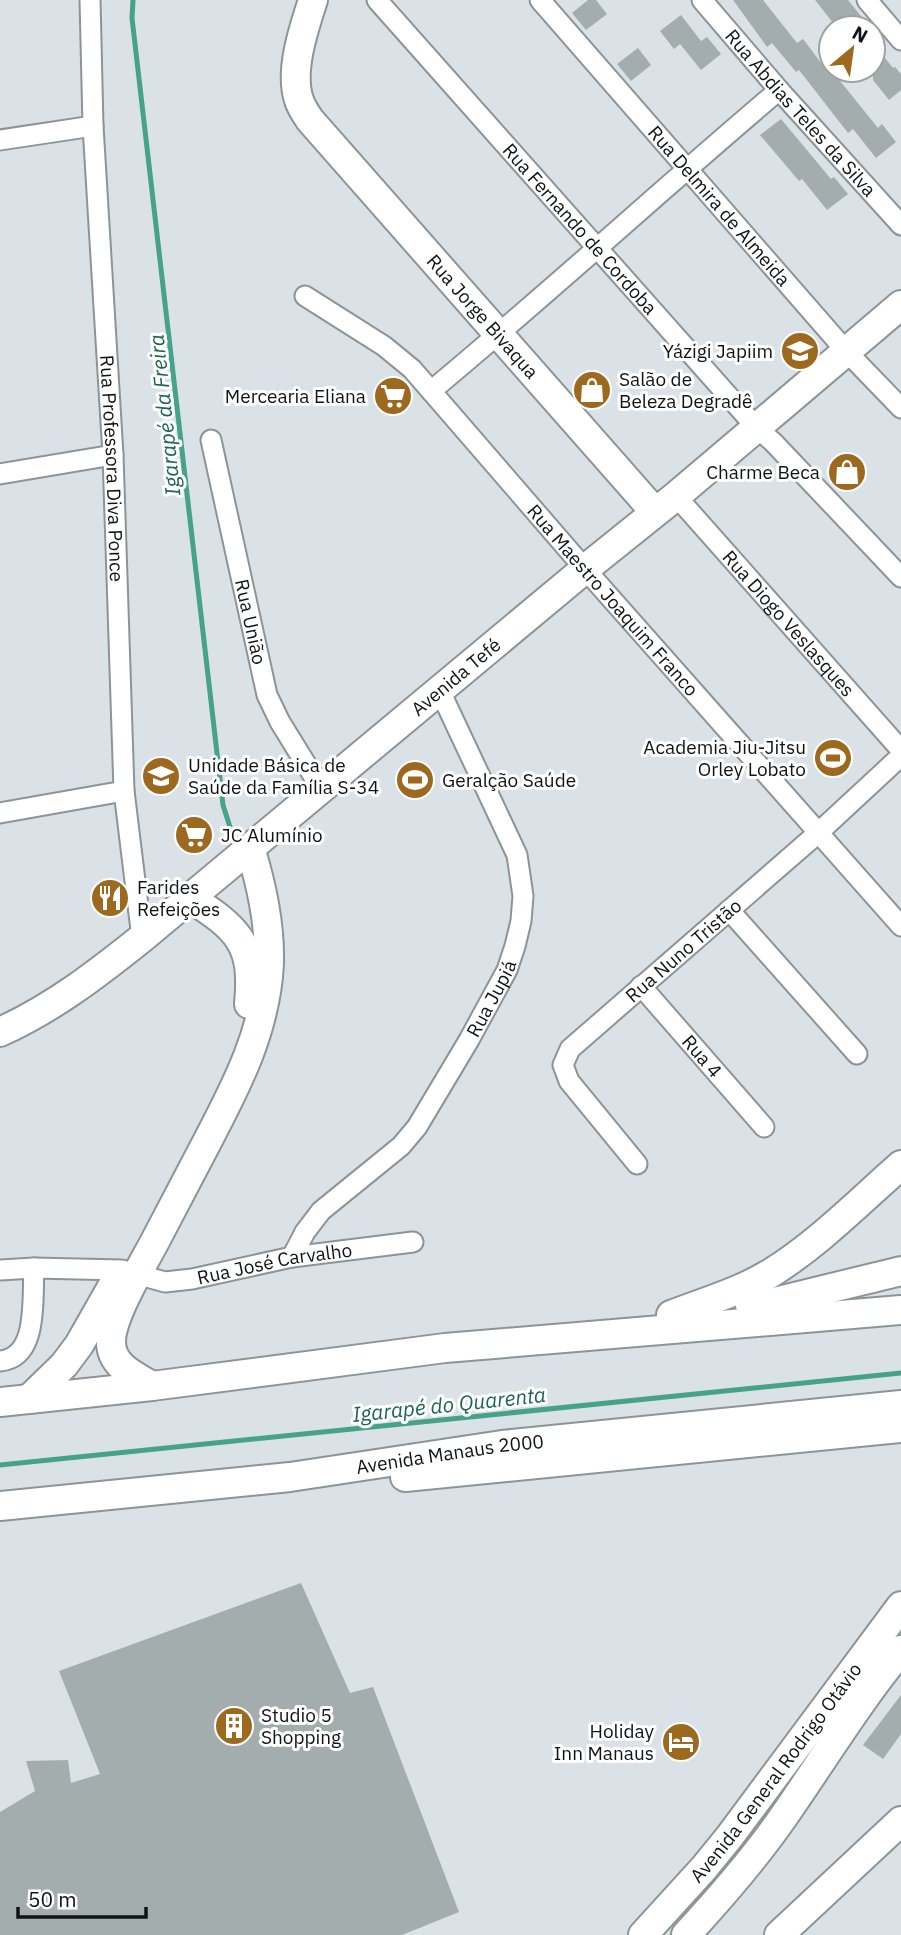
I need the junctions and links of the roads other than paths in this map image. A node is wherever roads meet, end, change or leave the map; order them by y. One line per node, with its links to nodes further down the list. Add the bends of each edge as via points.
1 (90, 0): 9 (street, Rua Professora Diva Ponce)
2 (313, 0): 16 (street, Rua Jorge Bivaqua, via 299,46 298,99 310,120)
3 (377, 0): 13 (street, Rua Fernando de Cordoba)
4 (540, 0): 11 (street, Rua Delmira de Almeida)
5 (867, 0): 7 (street)
6 (708, 2): 8 (street, Rua Abdias Teles da Silva)
7 (901, 40)
8 (779, 90): 11 (street); 12 (street, Rua Abdias Teles da Silva)
9 (93, 126): 10 (street); 22 (street, Rua Professora Diva Ponce)
10 (0, 140)
11 (687, 167): 13 (street); 17 (street, Rua Delmira de Almeida)
12 (901, 225)
13 (598, 248): 16 (street); 20 (street, Rua Fernando de Cordoba)
14 (305, 296): 18 (street, Rua Maestro Joaquim Franco, via 384,346)
15 (901, 305): 17 (street, Avenida Tefé)
16 (500, 334): 18 (street); 24 (street, Rua Jorge Bivaqua)
17 (846, 351): 19 (street, Rua Delmira de Almeida); 20 (street, Avenida Tefé)
18 (431, 391): 25 (street, Rua Maestro Joaquim Franco)
19 (901, 408)
20 (756, 428): 24 (street, Avenida Tefé); 26 (street, Rua Fernando de Cordoba)
21 (211, 439): 30 (street, Rua União, via 267,695)
22 (113, 455): 23 (street); 31 (street, Rua Professora Diva Ponce)
23 (0, 474)
24 (666, 504): 25 (street, Avenida Tefé); 28 (street, Rua Diogo Veslasques)
25 (585, 569): 27 (street, Avenida Tefé); 33 (street, Rua Maestro Joaquim Franco)
26 (901, 577)
27 (440, 691): 30 (street, Avenida Tefé); 46 (street, Rua Jupiá, via 517,855 523,896 515,946 508,970 417,1128 321,1211)
28 (901, 750)
29 (901, 756): 33 (street, Rua Nuno Tristão)
30 (321, 790): 34 (street, Avenida Tefé)
31 (124, 791): 32 (street); 38 (street, Rua Professora Diva Ponce)
32 (0, 813)
33 (818, 833): 36 (street, Rua Nuno Tristão); 37 (street, Rua Maestro Joaquim Franco)
34 (250, 848): 35 (street, Avenida Tefé); 50 (street, via 260,880 269,963 255,1042 237,1084)
35 (189, 897): 38 (street, Avenida Tefé); 50 (street, via 238,934 247,954 249,1003 232,1060)
36 (729, 910): 39 (street, Rua Nuno Tristão); 41 (street)
37 (901, 926)
38 (142, 938): 40 (street, Avenida Tefé, via 79,988)
39 (641, 986): 42 (street, Rua 4); 43 (street, Rua Nuno Tristão, via 570,1049 563,1065 569,1081)
40 (0, 1032)
41 (857, 1054)
42 (764, 1127)
43 (638, 1164)
44 (901, 1165): 52 (street, via 770,1273)
45 (413, 1242): 46 (street, Rua José Carvalho)
46 (292, 1257): 50 (street, Rua José Carvalho, via 178,1281)
47 (34, 1268): 48 (street, Rua José Carvalho); 50 (street, Rua José Carvalho); 54 (street, via 29,1339 20,1354)
48 (0, 1270)
49 (901, 1271): 52 (street, via 770,1303)
50 (130, 1272): 55 (street, via 111,1345 118,1363); 56 (street, via 64,1365)
51 (901, 1310): 53 (street)
52 (671, 1315): 53 (street, via 561,1327)
53 (445, 1348): 55 (street)
54 (0, 1361)
55 (152, 1386): 56 (street)
56 (29, 1399): 57 (street)
57 (0, 1402)
58 (901, 1405): 60 (street, Avenida Manaus 2000, via 502,1445)
59 (901, 1428): 60 (street, via 405,1477)
60 (290, 1477): 61 (street, Avenida Manaus 2000)
61 (0, 1506)
62 (901, 1606): 65 (street, Avenida General Rodrigo Otávio, via 730,1836)
63 (901, 1650): 66 (street, Avenida General Rodrigo Otávio, via 783,1818)
64 (901, 1821): 67 (street)
65 (643, 1935)
66 (686, 1935)
67 (779, 1935)

